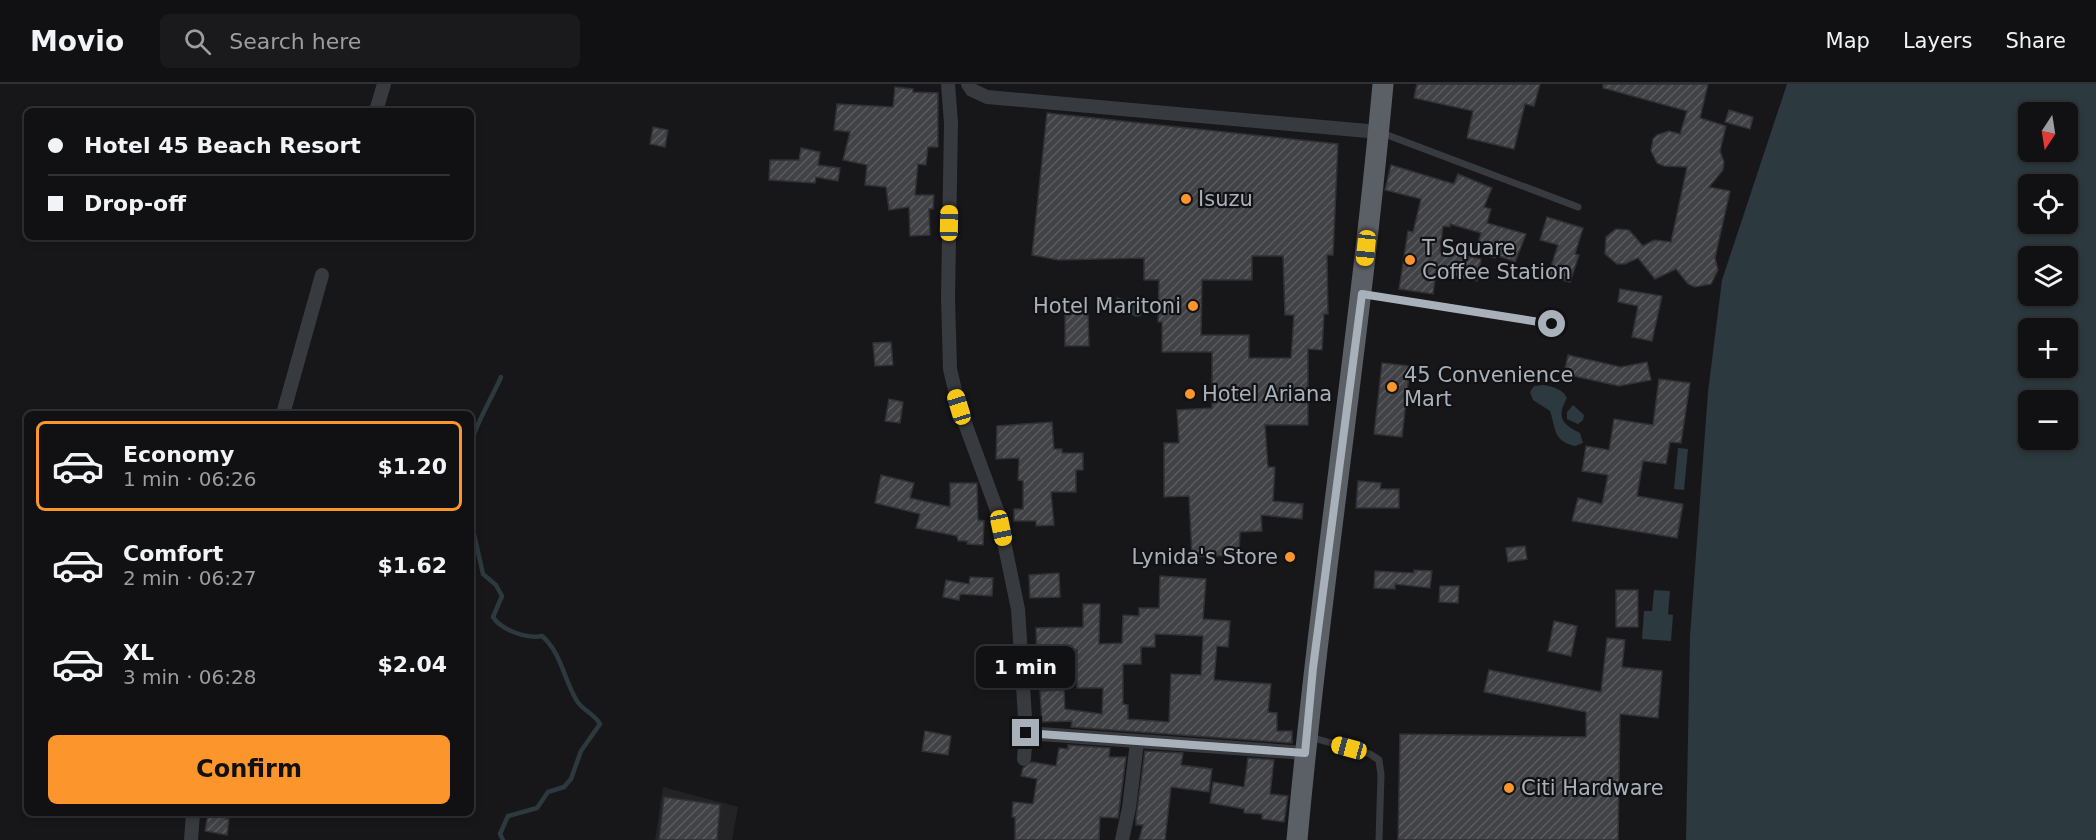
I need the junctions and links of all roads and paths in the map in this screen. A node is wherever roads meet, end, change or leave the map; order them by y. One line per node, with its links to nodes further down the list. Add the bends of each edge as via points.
1 (384, 84): 5 (street)
2 (948, 84): 12 (street, via 950,369 959,407 998,513 1012,578 1018,609)
3 (968, 84): 6 (street, via 987,98)
4 (1383, 84): 6 (highway)
5 (377, 108)
6 (1379, 132): 7 (lane); 9 (highway)
7 (1578, 207)
8 (322, 275): 11 (street)
9 (1362, 294): 10 (lane); 14 (highway)
10 (1552, 324)
11 (284, 411)
12 (1026, 733): 13 (street); 15 (street)
13 (1137, 742): 14 (street); 18 (street)
14 (1305, 745): 19 (highway); 20 (lane, via 1370,754 1379,760)
15 (1024, 759)
16 (193, 816): 17 (street)
17 (191, 840)
18 (1122, 840)
19 (1297, 840)
20 (1379, 840)

